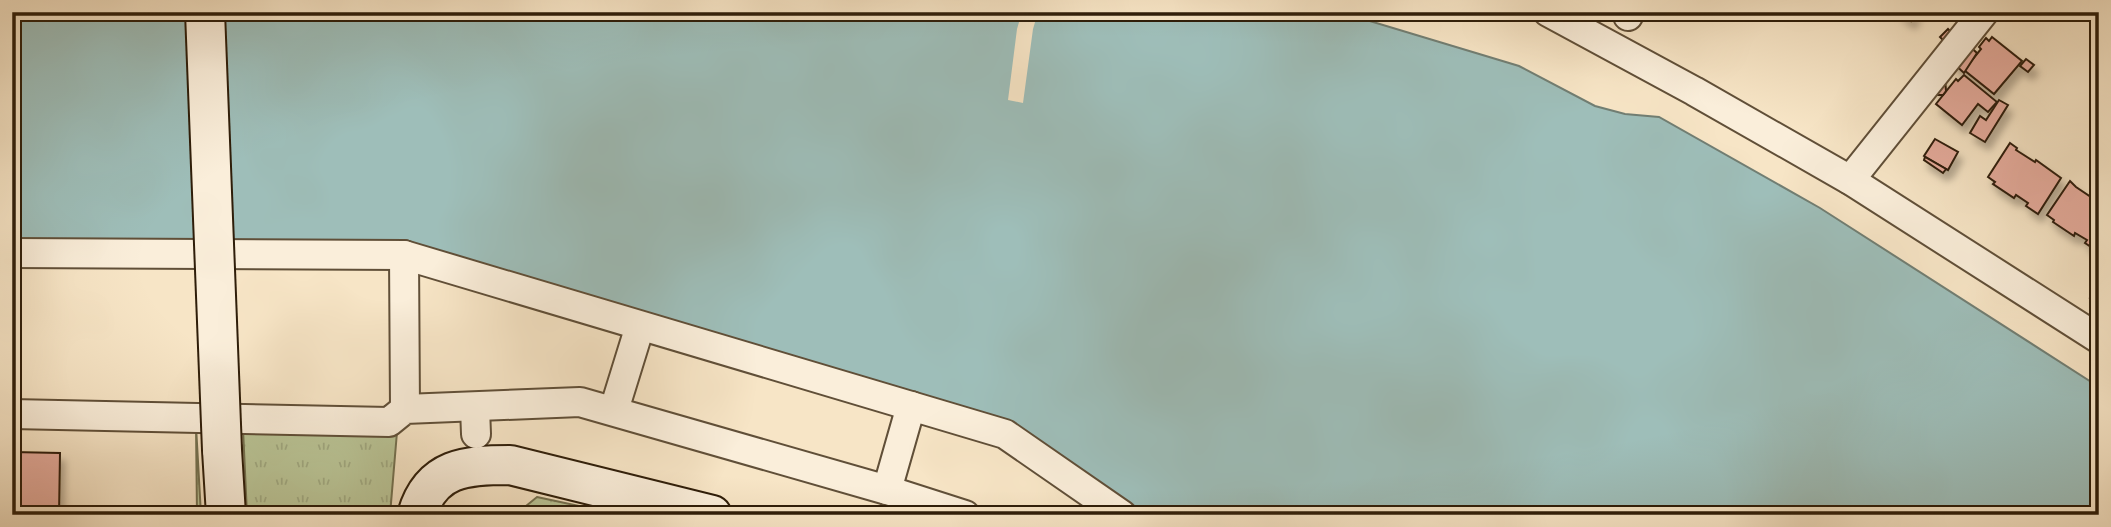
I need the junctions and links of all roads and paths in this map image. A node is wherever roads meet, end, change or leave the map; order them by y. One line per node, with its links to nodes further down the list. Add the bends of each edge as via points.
1 (205, 12): 14 (street, bridge)
2 (1548, 12): 4 (street)
3 (1984, 12): 4 (street)
4 (1850, 180): 8 (street)
5 (12, 253): 6 (street)
6 (404, 255): 7 (street); 10 (street)
7 (639, 326): 9 (street); 11 (street)
8 (2099, 339)
9 (911, 406): 13 (street); 18 (street, via 1005,434)
10 (405, 409): 11 (street, via 475,421 580,402); 12 (street, via 389,422)
11 (614, 410): 13 (street)
12 (12, 414)
13 (887, 490): 17 (street)
14 (226, 515)
15 (417, 515): 16 (street, via 430,486 441,477 476,465 510,465)
16 (712, 515)
17 (965, 515)
18 (1122, 515)

